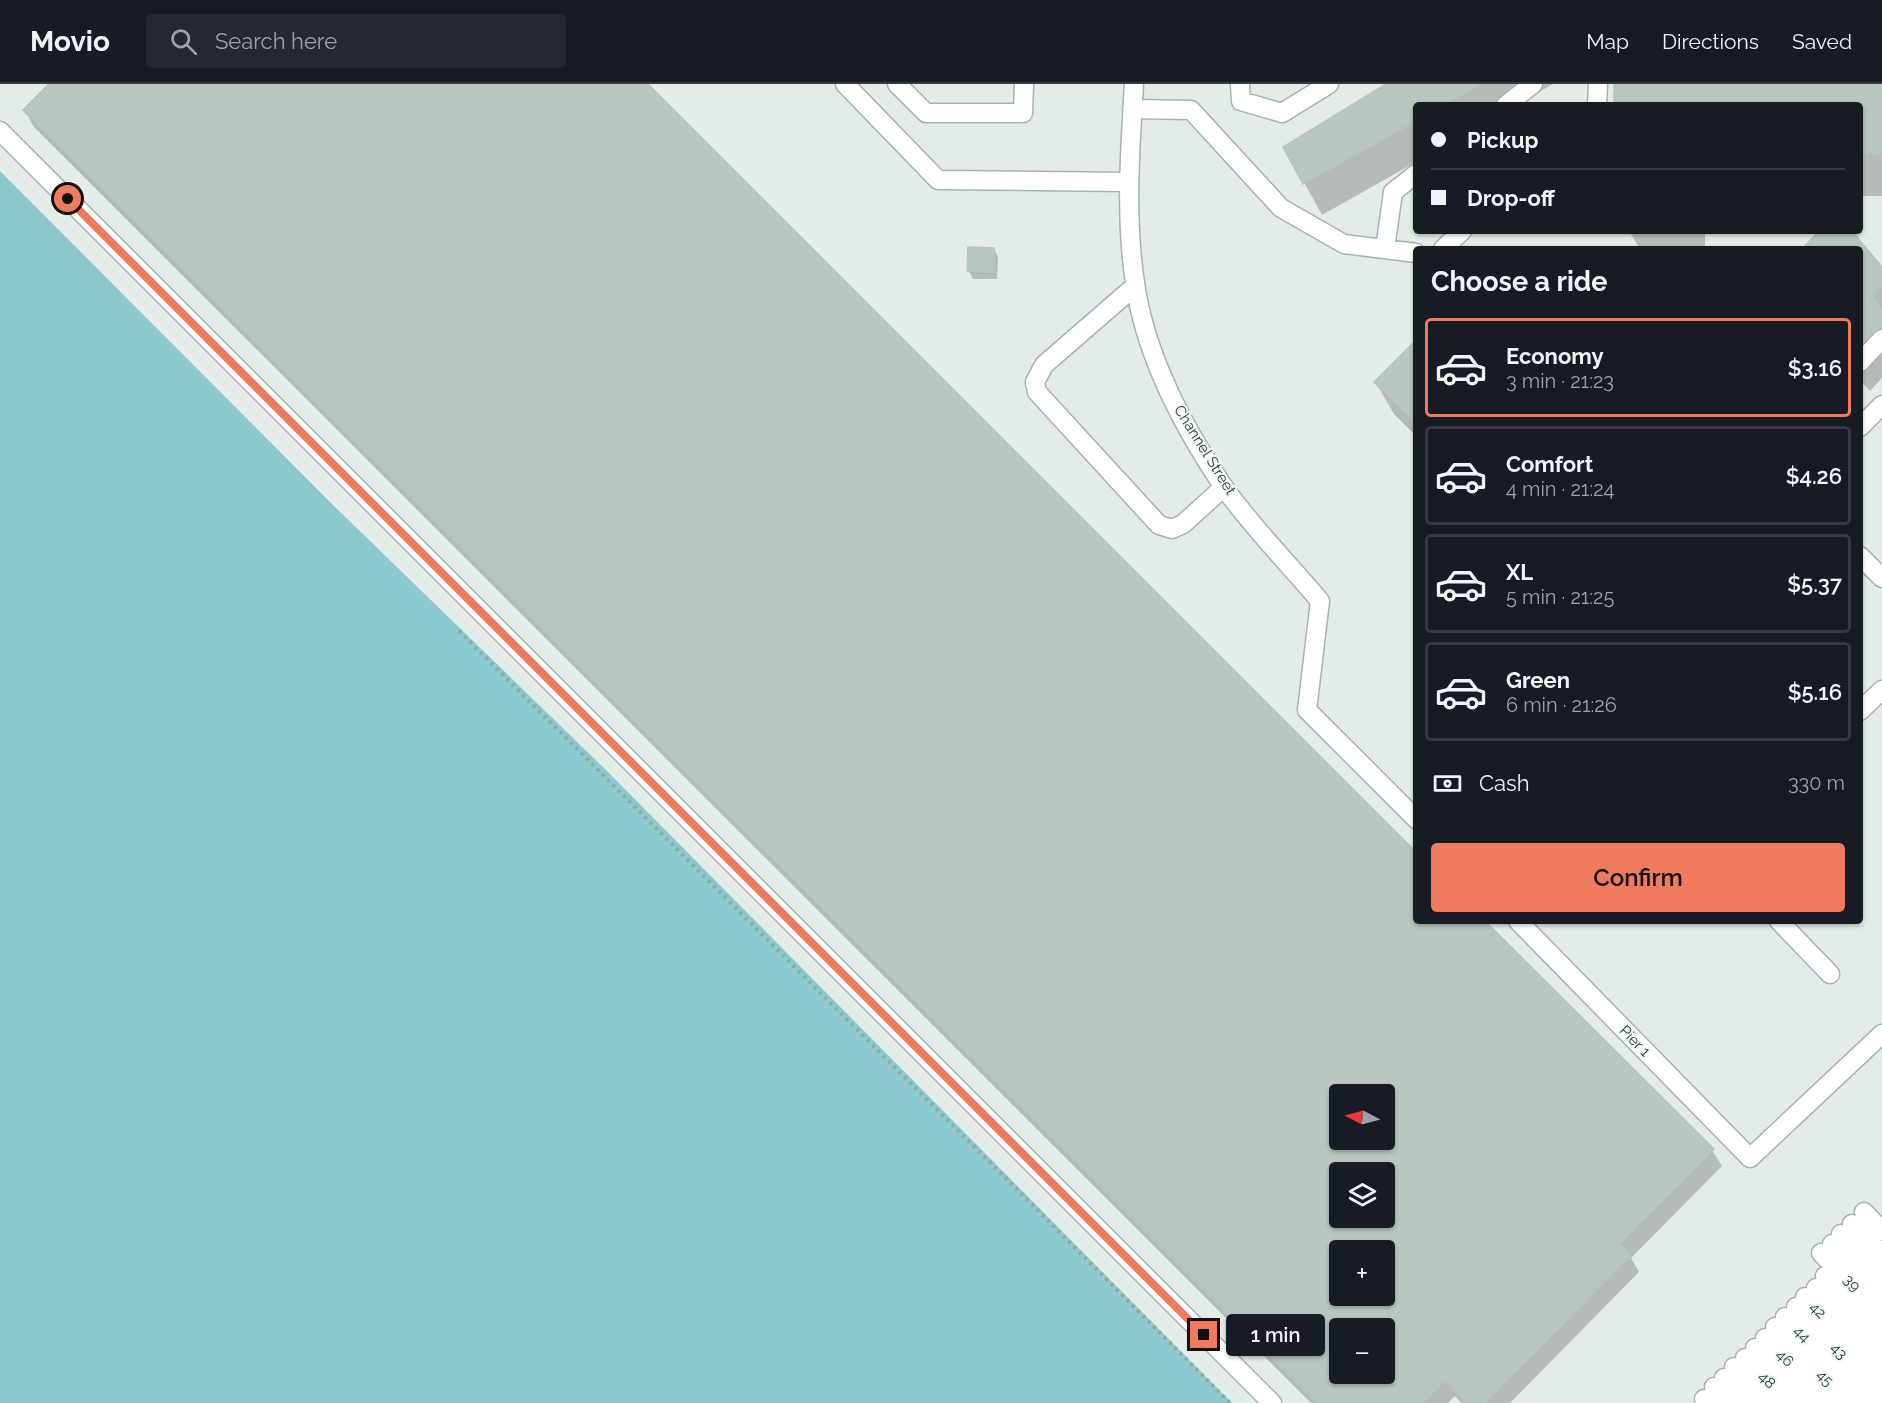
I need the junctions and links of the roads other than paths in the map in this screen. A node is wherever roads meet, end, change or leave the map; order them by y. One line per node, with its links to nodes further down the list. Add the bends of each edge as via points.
1 (845, 84): 14 (street, via 938,180)
2 (897, 84): 3 (street, via 926,113 1023,113)
3 (1024, 84)
4 (1134, 84): 11 (street, Channel Street)
5 (1240, 84): 6 (street, via 1241,101 1282,113)
6 (1329, 84)
7 (1533, 84): 9 (street)
8 (1598, 84): 10 (street)
9 (1510, 102)
10 (1597, 102)
11 (1132, 109): 14 (street, Channel Street); 17 (street, via 1191,110 1281,208 1344,244)
12 (0, 131): 45 (street)
13 (1413, 176): 17 (street, via 1393,192)
14 (1128, 182): 19 (street, Channel Street)
15 (1459, 234): 16 (street)
16 (1446, 246)
17 (1385, 249): 18 (street)
18 (1413, 253)
19 (1135, 286): 24 (street, Channel Street, via 1154,355 1178,412); 24 (street, via 1044,365 1035,382 1037,392 1159,525 1172,529 1183,524)
20 (1882, 339): 21 (street)
21 (1863, 359)
22 (1882, 405): 23 (street)
23 (1863, 424)
24 (1224, 487): 29 (street, Channel Street, via 1320,601 1306,710)
25 (1863, 559): 26 (street)
26 (1882, 578)
27 (1882, 690): 28 (street)
28 (1863, 708)
29 (1413, 816)
30 (1521, 924): 33 (street, Pier 1, via 1750,1158)
31 (1782, 924): 32 (street)
32 (1830, 974)
33 (1882, 1034)
34 (1852, 1226): 35 (street); 36 (street); 37 (street); 38 (street); 39 (street, 39)
35 (1882, 1231)
36 (1882, 1254)
37 (1882, 1274)
38 (1882, 1293)
39 (1882, 1314)
40 (1882, 1334): 41 (street)
41 (1761, 1342): 42 (street); 43 (street, 42); 44 (street, 43); 46 (street); 47 (street); 48 (street); 49 (street, 48); 50 (street); 51 (street, 46); 52 (street, 45); 53 (street, 44)
42 (1882, 1354)
43 (1882, 1375)
44 (1882, 1394)
45 (1272, 1403)
46 (1730, 1403)
47 (1749, 1403)
48 (1770, 1403)
49 (1790, 1403)
50 (1809, 1403)
51 (1830, 1403)
52 (1851, 1403)
53 (1871, 1403)

